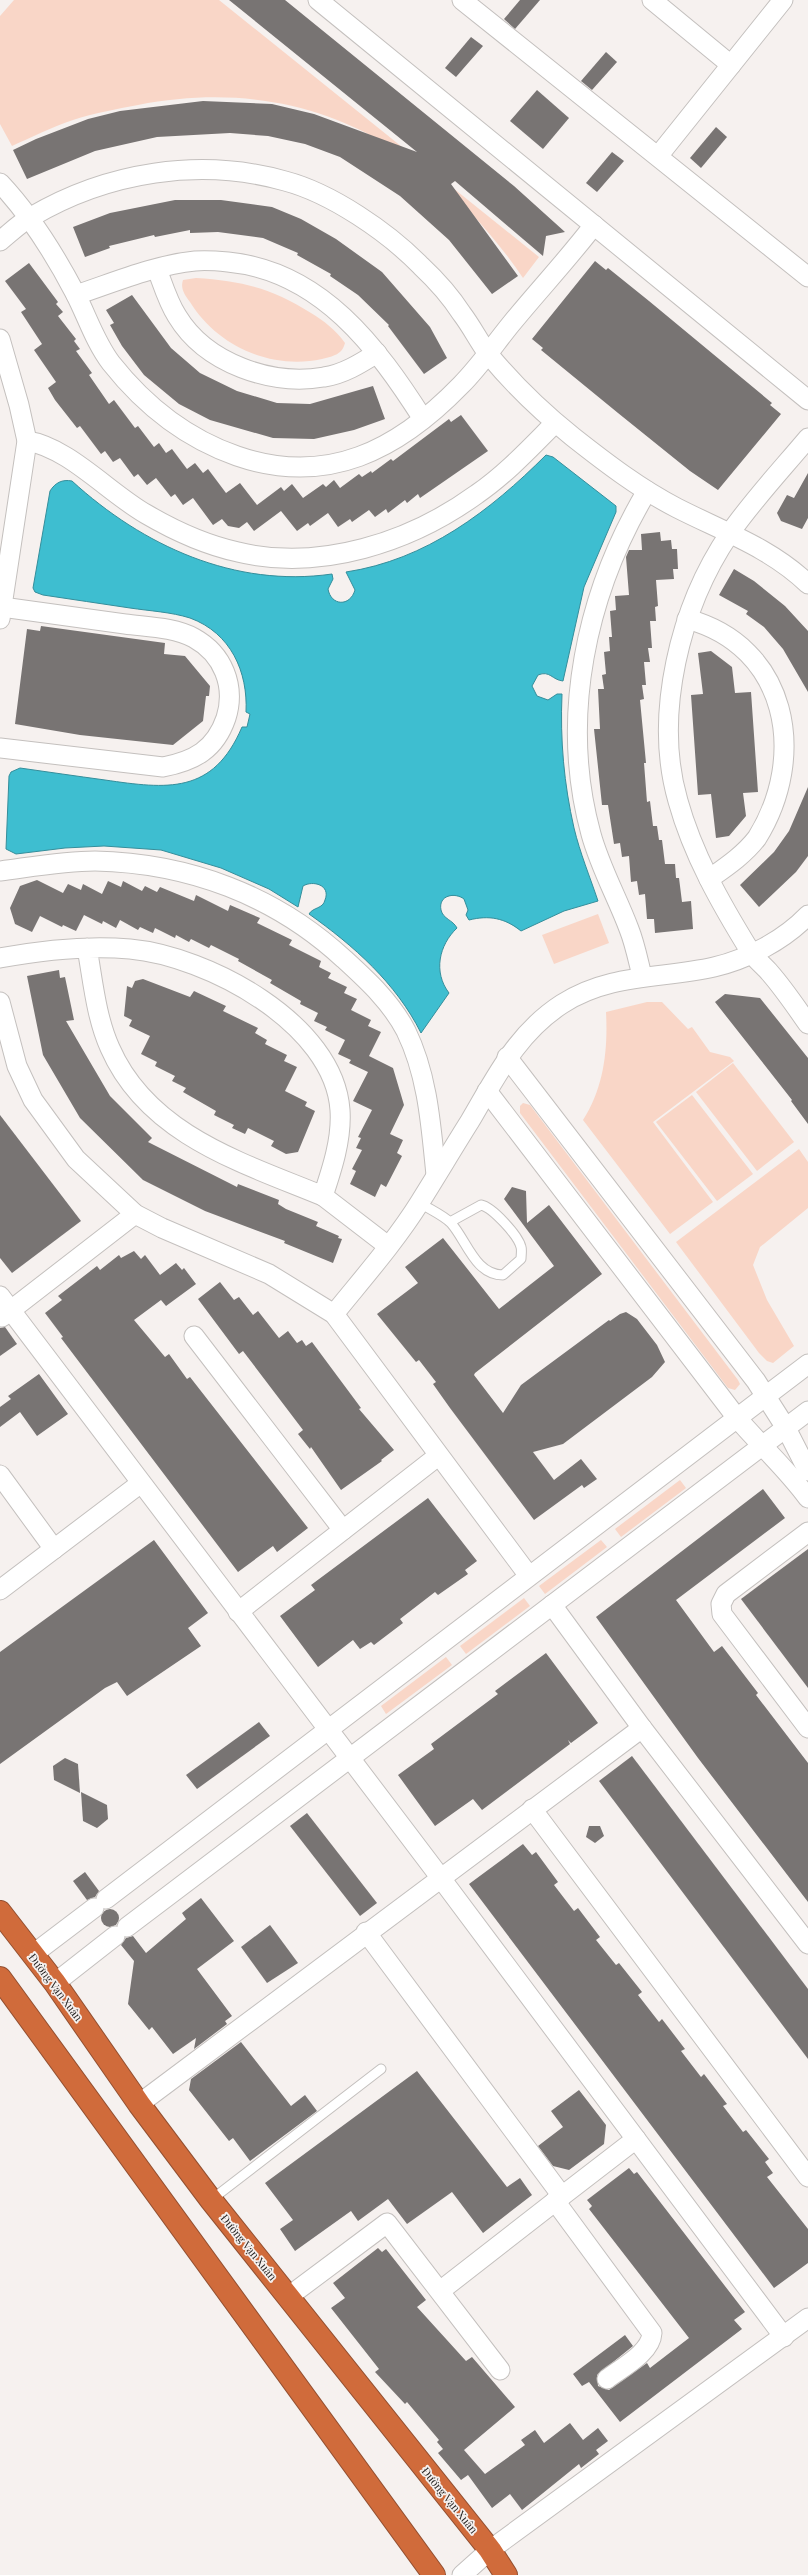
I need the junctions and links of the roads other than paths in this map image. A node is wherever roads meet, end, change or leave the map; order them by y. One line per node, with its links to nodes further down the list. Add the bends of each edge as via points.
1 (318, 0): 9 (street)
2 (462, 0): 6 (street)
3 (652, 0): 5 (street)
4 (783, 0): 5 (street)
5 (731, 65): 6 (street)
6 (659, 156): 12 (street)
7 (0, 183): 8 (street)
8 (29, 217): 10 (street); 13 (street, via 44,237); 16 (street, via 108,182 149,174 186,169 256,175 287,181 320,195 348,211 386,235 420,264 462,313)
9 (594, 225): 16 (street); 17 (street)
10 (0, 241)
11 (157, 269): 13 (street); 15 (street, via 196,261 248,264 274,273 298,283 327,301 351,323); 15 (street, via 171,304 189,332 214,353 242,368 275,378 324,377 339,374)
12 (808, 276)
13 (76, 295): 18 (street, via 109,361 152,409 184,432 220,451 256,462 290,467 327,466 374,452)
14 (0, 339): 21 (street, via 19,405)
15 (377, 353): 18 (street)
16 (488, 354): 18 (street, via 461,385); 19 (street)
17 (808, 400)
18 (423, 419)
19 (555, 423): 21 (street, via 502,475 450,513 391,540 327,555 301,558 273,558 239,553 180,532 115,494 55,450 40,443); 22 (street)
20 (808, 438): 23 (street)
21 (26, 441): 25 (street)
22 (647, 491): 23 (street); 34 (street, via 628,522 608,568 595,609 581,676 578,726 580,778 586,817 604,871 629,928)
23 (730, 534): 24 (street, via 778,560); 26 (street, via 707,572)
24 (808, 584)
25 (1, 613): 27 (street, via 162,629 192,637 208,647 221,661 228,680 229,698 226,716 217,737 201,754 186,762 163,767)
26 (687, 619): 29 (street, via 674,669 670,706 672,772 685,825); 29 (street, via 727,635 748,651 778,694 788,719 790,741 788,769 771,816 757,838 740,856)
27 (0, 748)
28 (0, 871): 39 (street, via 93,861 165,867 193,873 230,886 294,919 338,953 371,984 388,1002 406,1031 423,1082)
29 (709, 879): 32 (street)
30 (808, 915): 32 (street, via 771,944)
31 (87, 948): 33 (street); 40 (street, via 99,1015 110,1048 126,1076 152,1108 181,1131 214,1151); 40 (street, via 130,949 187,962 249,992 282,1015 308,1038 327,1066 340,1110 339,1136)
32 (751, 953): 34 (street, via 715,966); 36 (street, via 770,973)
33 (0, 958)
34 (642, 976): 37 (street, via 588,990 562,1004 529,1030)
35 (0, 1002): 42 (street, via 17,1066 33,1100 76,1159)
36 (808, 1024)
37 (507, 1057): 38 (street); 49 (street)
38 (487, 1090): 39 (street); 51 (street)
39 (436, 1175): 41 (street)
40 (324, 1196): 44 (street)
41 (420, 1203): 43 (lane); 44 (street)
42 (135, 1214): 45 (street); 46 (street, via 269,1274)
43 (450, 1222): 43 (lane, via 480,1266 493,1275 503,1275 520,1259 522,1247 489,1207 481,1204)
44 (388, 1246): 46 (street)
45 (4, 1308): 57 (street)
46 (334, 1314): 54 (street)
47 (194, 1336): 59 (street)
48 (808, 1364): 49 (street)
49 (766, 1396): 51 (street); 52 (street)
50 (808, 1411): 52 (street)
51 (737, 1418): 53 (street); 62 (street)
52 (786, 1428): 53 (street); 55 (street)
53 (762, 1446): 58 (street, via 793,1477); 64 (street)
54 (438, 1456): 59 (street); 62 (street)
55 (808, 1471)
56 (0, 1475): 61 (street)
57 (141, 1483): 61 (street); 65 (street)
58 (808, 1498)
59 (343, 1530): 65 (street)
60 (808, 1532): 67 (street, via 726,1594 721,1604 722,1614)
61 (54, 1549): 63 (street)
62 (529, 1576): 68 (street)
63 (0, 1590)
64 (552, 1605): 66 (street); 69 (street)
65 (238, 1612): 68 (street)
66 (642, 1728): 70 (street); 74 (street)
67 (808, 1728)
68 (328, 1732): 69 (street); 75 (street)
69 (349, 1758): 71 (street); 77 (street)
70 (532, 1809): 71 (street); 81 (street)
71 (440, 1877): 73 (street); 80 (street)
72 (0, 1912): 75 (highway, Đường Vạn Xuân)
73 (366, 1932): 79 (street); 82 (street)
74 (808, 1944)
75 (32, 1955): 77 (highway, Đường Vạn Xuân)
76 (0, 1978): 91 (highway)
77 (55, 1983): 79 (highway, Đường Vạn Xuân)
78 (382, 2069): 83 (lane)
79 (139, 2104): 83 (highway, Đường Vạn Xuân)
80 (636, 2138): 82 (street); 87 (street)
81 (808, 2177)
82 (559, 2199): 84 (street); 89 (street, via 652,2333 652,2341 645,2349)
83 (211, 2200): 85 (highway, Đường Vạn Xuân)
84 (440, 2291): 85 (street, via 387,2223); 88 (street)
85 (288, 2297): 90 (highway, Đường Vạn Xuân)
86 (808, 2318): 87 (street)
87 (784, 2337): 90 (street)
88 (500, 2370)
89 (606, 2379)
90 (490, 2550): 92 (street); 93 (highway, Đường Vạn Xuân)
91 (434, 2575)
92 (462, 2575)
93 (506, 2575)

